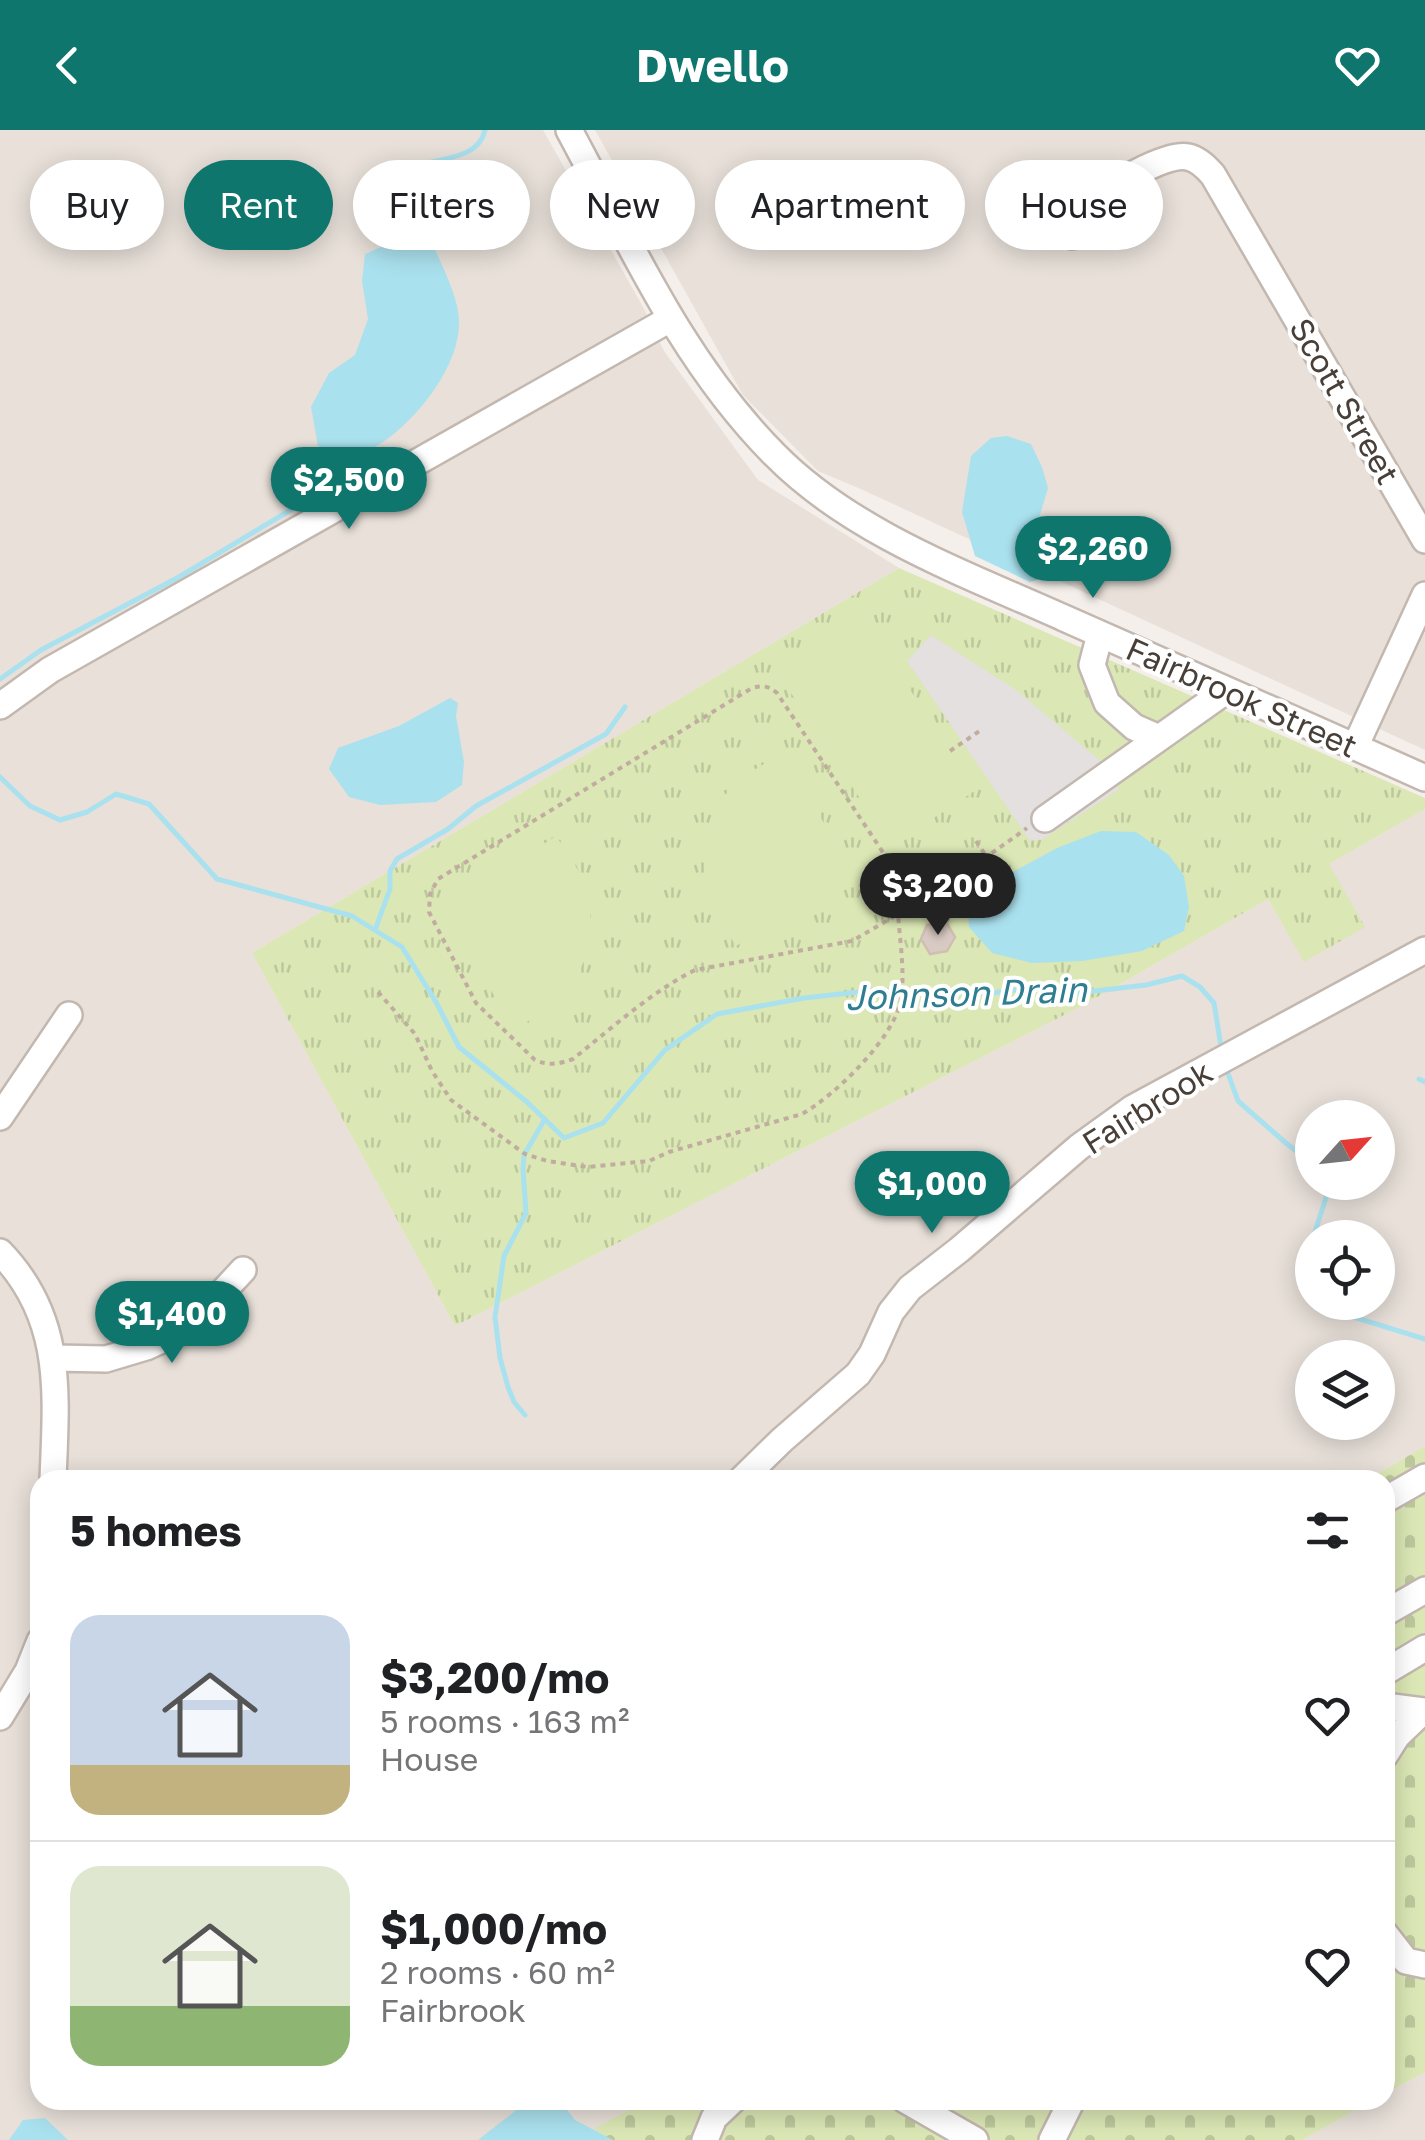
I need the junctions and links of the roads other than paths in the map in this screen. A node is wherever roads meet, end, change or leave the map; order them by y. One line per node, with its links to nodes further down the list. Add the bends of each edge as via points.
1 (569, 130): 3 (street, Fairbrook Street)
2 (1163, 160): 4 (street, Scott Street, via 1189,157 1213,175)
3 (670, 319): 6 (street, Fairbrook Street, via 753,432 830,502 948,566); 8 (street, via 60,664)
4 (1425, 540)
5 (1425, 596): 10 (street)
6 (1100, 634): 7 (street, Fairbrook Street); 9 (street, via 1092,665 1107,703)
7 (1227, 690): 9 (street); 10 (street, Fairbrook Street)
8 (0, 706)
9 (1159, 738): 12 (street)
10 (1355, 747): 11 (street, Fairbrook Street)
11 (1425, 778)
12 (1039, 821)
13 (1425, 950): 20 (street, Fairbrook, via 1133,1108 1079,1147 910,1288 858,1374)
14 (70, 1014): 15 (street)
15 (0, 1118)
16 (0, 1252): 18 (street, via 36,1301)
17 (243, 1270): 18 (street, via 190,1327 106,1359)
18 (54, 1358): 19 (street)
19 (53, 1470)
20 (750, 1470)
21 (1425, 1477): 22 (street)
22 (1395, 1494)
23 (1425, 1590): 24 (street)
24 (1395, 1606)
25 (1425, 1648): 27 (street)
26 (30, 1666): 30 (street)
27 (1395, 1666)
28 (1395, 1707): 29 (street)
29 (1424, 1711): 31 (street)
30 (0, 1717)
31 (1395, 1738)
32 (1395, 1947): 33 (street, via 1406,1961)
33 (1425, 1965)
34 (723, 2110): 37 (street)
35 (922, 2110): 38 (street)
36 (1067, 2110): 39 (street)
37 (705, 2140)
38 (975, 2140)
39 (1052, 2140)

